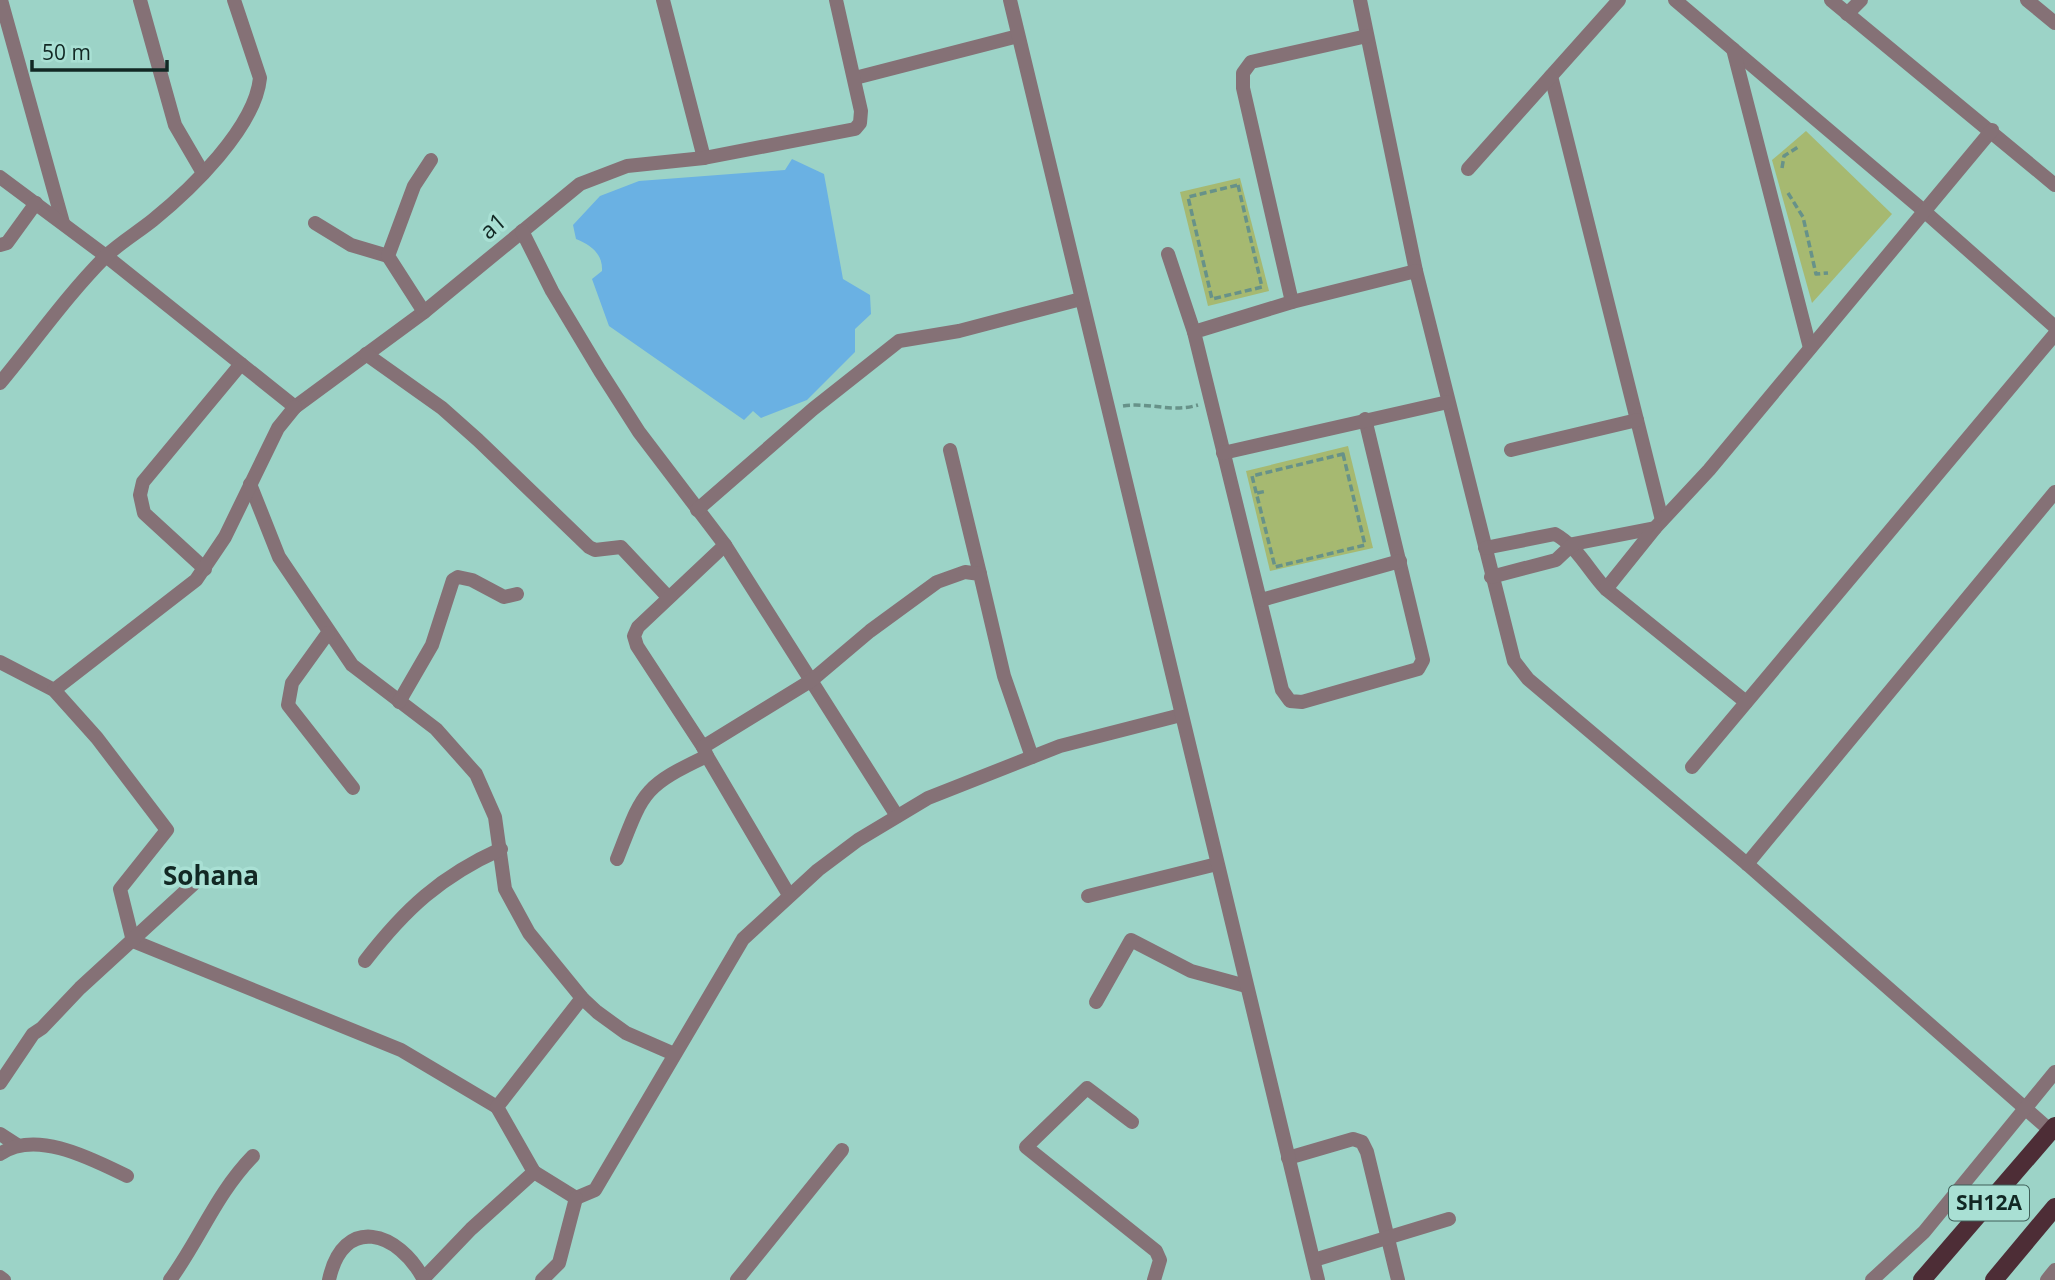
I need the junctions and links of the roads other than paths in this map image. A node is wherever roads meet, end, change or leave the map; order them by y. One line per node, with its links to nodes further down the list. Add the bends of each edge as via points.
1 (1, 0): 29 (street)
2 (140, 0): 24 (street, via 175,125)
3 (234, 0): 24 (street, via 256,63 258,92 249,112)
4 (663, 0): 21 (street)
5 (836, 0): 19 (street, a1)
6 (1010, 0): 15 (street)
7 (1360, 0): 16 (street)
8 (1619, 0): 18 (street)
9 (1675, 0): 17 (street)
10 (1831, 0): 13 (street)
11 (1861, 0): 13 (street)
12 (2027, 0): 14 (street)
13 (1847, 14): 20 (street)
14 (2052, 16)
15 (1018, 36): 19 (street); 37 (street)
16 (1367, 36): 36 (street); 38 (street, via 1251,62 1243,73)
17 (1733, 49): 28 (street); 43 (street)
18 (1551, 76): 23 (street); 50 (street)
19 (855, 78): 21 (street, a1, via 861,111 855,130)
20 (1992, 130): 26 (street); 28 (street)
21 (704, 158): 31 (street, a1, via 604,172 580,184)
22 (431, 160): 35 (street, via 415,186)
23 (1468, 169)
24 (203, 173): 34 (street)
25 (0, 177): 27 (street)
26 (2055, 185)
27 (36, 203): 29 (street); 32 (street, via 7,243)
28 (1924, 211): 40 (street); 43 (street)
29 (63, 223): 34 (street)
30 (315, 223): 35 (street, via 351,245)
31 (522, 231): 39 (street, a1); 56 (street, via 594,361)
32 (0, 245)
33 (1168, 254): 41 (street)
34 (107, 256): 45 (street); 46 (street)
35 (388, 256): 39 (street)
36 (1416, 271): 38 (street); 47 (street)
37 (1081, 299): 56 (street, via 958,331 899,341); 75 (street)
38 (1292, 302): 41 (street)
39 (424, 312): 44 (street, a1)
40 (2055, 327)
41 (1194, 332): 53 (street)
42 (2055, 334): 74 (street)
43 (1810, 348): 57 (street)
44 (366, 354): 48 (street, a1); 67 (street, via 469,432 589,547 621,547)
45 (241, 364): 48 (street); 62 (street, via 143,482 140,495 144,513)
46 (0, 383)
47 (1448, 402): 49 (street); 60 (street)
48 (295, 407): 54 (street, a1, via 278,428)
49 (1365, 419): 53 (street); 61 (street)
50 (1637, 420): 52 (street); 57 (street)
51 (950, 450): 63 (street)
52 (1511, 450)
53 (1223, 453): 68 (street)
54 (250, 484): 62 (street, a1); 69 (street, via 279,557)
55 (2055, 492): 84 (street)
56 (697, 510): 59 (street)
57 (1658, 524): 58 (street); 65 (street)
58 (1573, 544): 60 (street, via 1555,534); 64 (street, via 1556,560); 65 (street)
59 (725, 545): 67 (street); 71 (street)
60 (1485, 548): 64 (street)
61 (1399, 561): 68 (street); 68 (street, via 1422,646 1418,669 1301,702 1290,701 1282,690)
62 (205, 569): 72 (street, a1)
63 (980, 574): 71 (street, via 965,572 937,582); 77 (street, via 1003,676)
64 (1491, 577): 84 (street, via 1514,661 1528,679)
65 (1606, 589): 74 (street)
66 (517, 594): 73 (street, via 504,597 472,580 453,580 429,653)
67 (668, 597): 76 (street, via 634,636)
68 (1261, 600)
69 (328, 633): 73 (street, via 352,665); 79 (street, via 292,683 288,705)
70 (0, 662): 72 (street)
71 (812, 680): 76 (street); 80 (street)
72 (54, 690): 88 (street, via 167,830 120,889)
73 (399, 702): 81 (street, via 454,746 476,774 495,817)
74 (1746, 702): 78 (street)
75 (1181, 715): 77 (street, via 1090,737); 83 (street)
76 (705, 752): 82 (street, via 648,789); 86 (street)
77 (1032, 757): 80 (street, via 928,798)
78 (1692, 767)
79 (353, 788)
80 (897, 816): 86 (street, via 858,840)
81 (501, 849): 89 (street, via 431,888); 91 (street, via 502,874 513,909)
82 (617, 859)
83 (1217, 864): 87 (street); 90 (street)
84 (1747, 864): 97 (street)
85 (201, 877): 88 (street)
86 (789, 895): 93 (street, via 743,939)
87 (1088, 896)
88 (132, 941): 95 (street, via 33,1034); 96 (street, via 401,1050)
89 (365, 961)
90 (1246, 986): 92 (street, via 1191,971 1131,940); 105 (street)
91 (582, 998): 93 (street, via 626,1033); 96 (street)
92 (1096, 1002)
93 (674, 1054): 108 (street, via 595,1190)
94 (2055, 1072): 97 (street)
95 (0, 1083)
96 (497, 1107): 106 (street)
97 (2026, 1110): 99 (street); 122 (street, via 1924,1233)
98 (1132, 1122): 119 (street, via 1087,1088 1026,1147 1156,1251 1160,1261)
99 (2053, 1129): 123 (main road, SH12A)
100 (0, 1135): 101 (street)
101 (17, 1145): 103 (street); 107 (street, via 53,1147)
102 (842, 1150): 118 (street)
103 (0, 1154)
104 (253, 1156): 115 (street, via 205,1219)
105 (1288, 1158): 111 (street, via 1353,1139 1362,1142); 112 (street)
106 (534, 1172): 108 (street); 114 (street)
107 (127, 1176)
108 (576, 1198): 117 (street, via 559,1263)
109 (2055, 1208): 124 (main road, SH12A)
110 (1449, 1219): 111 (street)
111 (1388, 1239): 112 (street); 121 (street)
112 (1314, 1260): 120 (street)
113 (2055, 1270): 125 (street)
114 (424, 1279): 116 (street, via 389,1240 372,1235 341,1252)
115 (170, 1280)
116 (329, 1280)
117 (542, 1280)
118 (737, 1280)
119 (1154, 1280)
120 (1318, 1280)
121 (1398, 1280)
122 (1872, 1280)
123 (1922, 1280)
124 (1994, 1280)
125 (2047, 1280)

